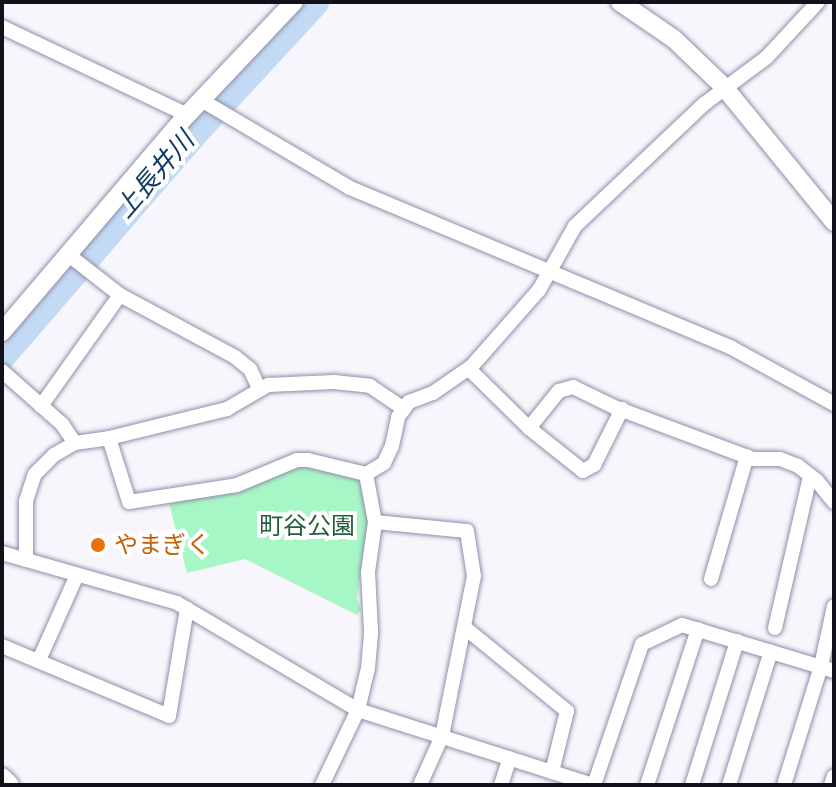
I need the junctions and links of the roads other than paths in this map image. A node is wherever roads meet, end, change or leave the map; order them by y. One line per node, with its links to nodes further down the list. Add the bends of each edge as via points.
1 (294, 2): 6 (street)
2 (620, 2): 5 (street, via 674,39)
3 (818, 2): 5 (street, via 767,57)
4 (2, 27): 7 (street)
5 (724, 87): 8 (street); 10 (street, via 575,226)
6 (203, 101): 7 (street); 10 (street, via 350,188)
7 (187, 115): 9 (street)
8 (834, 222)
9 (70, 256): 11 (street); 12 (street)
10 (550, 271): 13 (street); 16 (street, via 730,347)
11 (120, 295): 15 (street, via 235,357 250,369); 17 (street)
12 (2, 332)
13 (469, 369): 18 (street); 20 (street)
14 (2, 371): 17 (street)
15 (260, 390): 18 (street, via 268,385 334,382 370,386); 21 (street, via 227,409)
16 (834, 404)
17 (41, 406): 22 (street)
18 (404, 409): 24 (street, via 384,463)
19 (622, 409): 20 (street, via 573,387 559,391); 20 (street, via 594,465 583,471); 23 (street)
20 (529, 428)
21 (109, 438): 22 (street); 24 (street, via 129,502 237,485 297,460)
22 (75, 443): 29 (street, via 35,474 26,501)
23 (747, 456): 25 (street, via 780,459); 31 (street)
24 (366, 474): 27 (street)
25 (810, 476): 26 (street); 35 (street)
26 (834, 502)
27 (375, 522): 34 (street, via 467,531 474,576); 42 (street, via 368,572 368,668)
28 (2, 553): 29 (street)
29 (26, 560): 30 (street)
30 (77, 575): 33 (street); 40 (street)
31 (711, 579)
32 (834, 606): 41 (street)
33 (187, 609): 40 (street, via 169,716); 42 (street)
34 (464, 627): 43 (street); 45 (street, via 567,711)
35 (775, 628)
36 (698, 629): 37 (street); 52 (street, via 682,625 642,644); 53 (street)
37 (737, 641): 39 (street); 54 (street)
38 (2, 646): 40 (street)
39 (771, 651): 41 (street); 55 (street)
40 (39, 660)
41 (828, 669): 56 (street)
42 (358, 710): 43 (street); 49 (street)
43 (442, 736): 44 (street); 50 (street)
44 (510, 758): 45 (street); 51 (street)
45 (552, 772): 52 (street)
46 (834, 776): 57 (street)
47 (2, 777): 48 (street)
48 (10, 785)
49 (322, 785)
50 (420, 785)
51 (501, 785)
52 (594, 785)
53 (647, 785)
54 (692, 785)
55 (729, 785)
56 (784, 785)
57 (831, 785)

